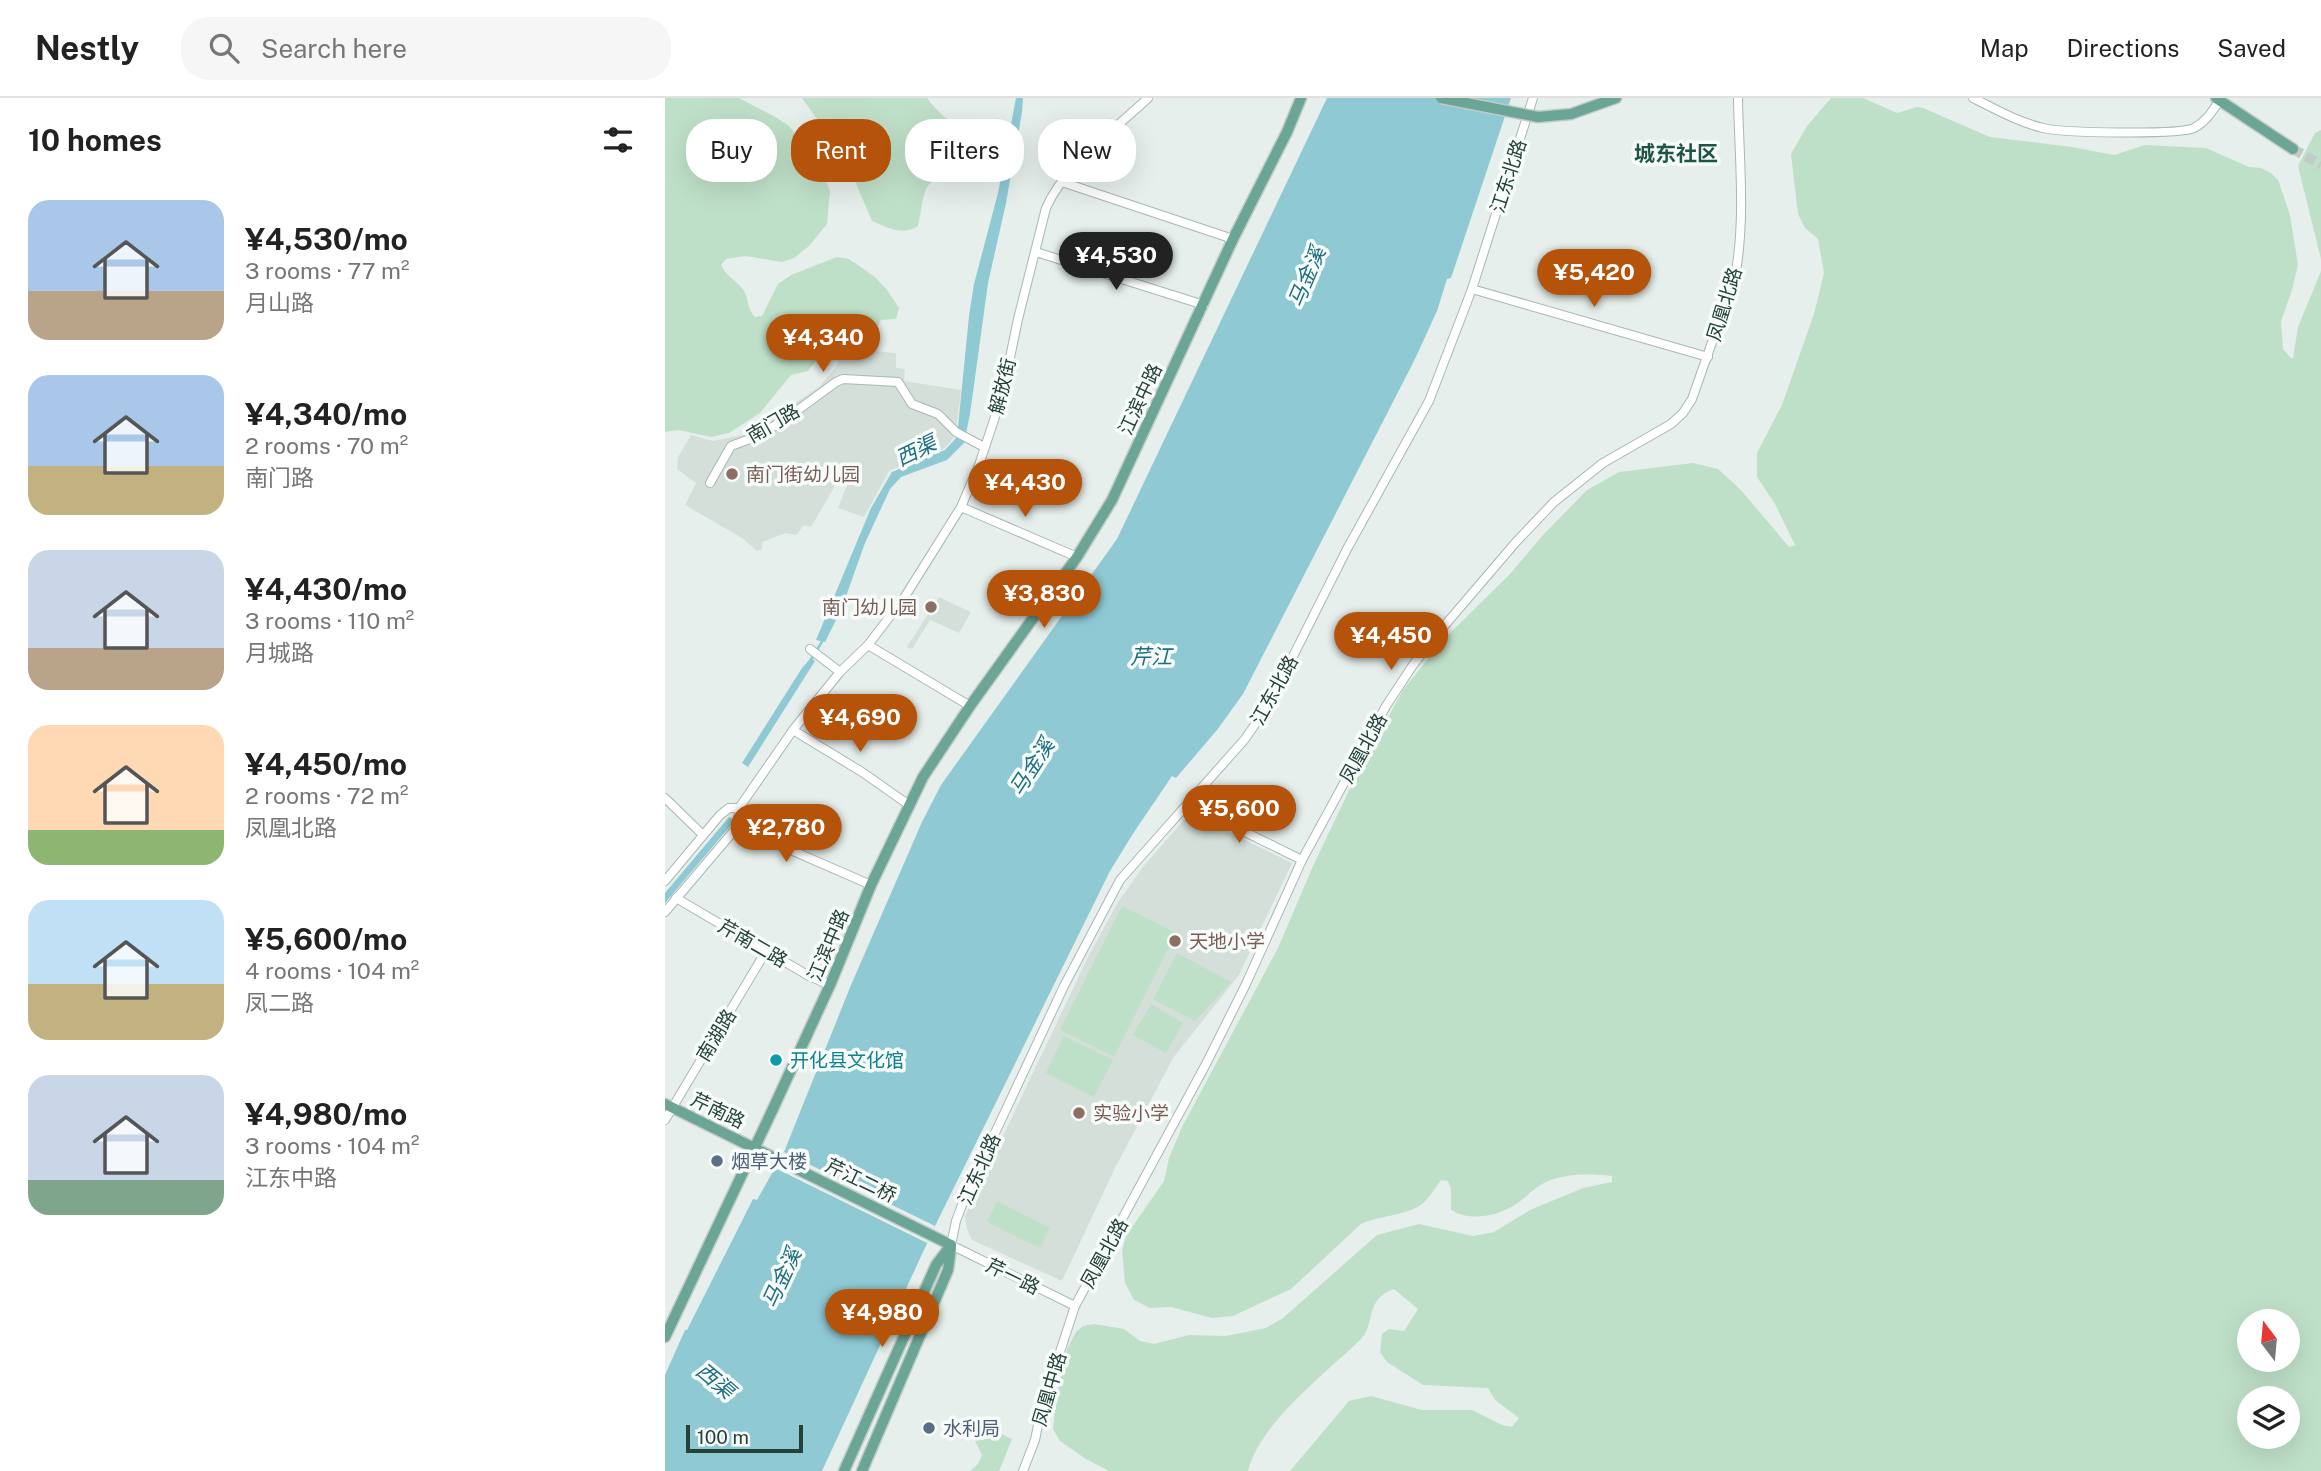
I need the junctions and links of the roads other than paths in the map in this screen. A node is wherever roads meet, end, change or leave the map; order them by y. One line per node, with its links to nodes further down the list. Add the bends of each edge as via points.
1 (1148, 98): 9 (street, 解放街)
2 (1301, 98): 12 (main road, 江滨中路)
3 (1441, 98): 5 (main road, bridge, via 1538,117 1571,114)
4 (1533, 98): 14 (street, 江东北路)
5 (1616, 98)
6 (1738, 98): 16 (street, 凤凰北路, via 1741,235 1735,277)
7 (1973, 98): 8 (street, via 2014,118 2067,132 2182,132 2204,121)
8 (2219, 99): 10 (main road)
9 (1126, 119)
10 (2293, 149)
11 (1062, 182): 12 (street); 13 (street, 解放街, via 1046,208)
12 (1233, 239): 15 (main road, 江滨中路)
13 (1036, 253): 15 (street); 17 (street, 解放街, via 1002,396)
14 (1472, 289): 16 (street); 27 (street, 江东北路, via 1429,401 1269,704)
15 (1204, 305): 20 (main road, 江滨中路, via 1112,500)
16 (1708, 357): 31 (street, 凤凰北路, via 1683,414 1604,463 1553,502 1439,632 1386,706)
17 (984, 447): 18 (street, 南门路, via 956,432 938,414 912,404 898,382 843,379 758,436 728,448); 19 (street, 解放街)
18 (710, 483)
19 (961, 507): 20 (street); 21 (street, 解放街, via 904,598)
20 (1077, 557): 24 (main road, 江滨中路)
21 (868, 645): 23 (street, 解放街); 24 (street)
22 (810, 649): 23 (street)
23 (840, 671): 25 (street, 解放街)
24 (970, 706): 28 (main road, 江滨中路)
25 (793, 730): 28 (street); 29 (street, 解放街)
26 (665, 798): 30 (street)
27 (1188, 804): 31 (street); 41 (street, 江东北路, via 1113,892 965,1197)
28 (909, 805): 33 (main road, 江滨中路)
29 (739, 808): 30 (street, 解放街, via 729,808); 33 (street, via 744,824 754,834); 34 (street, 解放街, via 738,826)
30 (703, 835): 32 (street, 解放街)
31 (1302, 860): 42 (street, 凤凰北路, via 1206,1064)
32 (665, 881)
33 (871, 886): 37 (main road, 江滨中路)
34 (676, 898): 35 (street, 解放街); 36 (street, 芹南二路)
35 (665, 912)
36 (766, 951): 37 (street, 芹南二路); 38 (street, 南湖路)
37 (830, 985): 40 (main road, 江滨中路)
38 (669, 1105): 39 (street, 南湖路); 40 (main road, 芹南路)
39 (665, 1120)
40 (755, 1147): 41 (main road, 芹江二桥); 43 (main road, 江滨中路)
41 (951, 1245): 42 (street, 芹一路); 44 (main road, via 936,1265); 45 (main road, via 948,1270)
42 (1075, 1306): 46 (street, 凤凰中路)
43 (665, 1337)
44 (844, 1471)
45 (862, 1471)
46 (1023, 1471)

